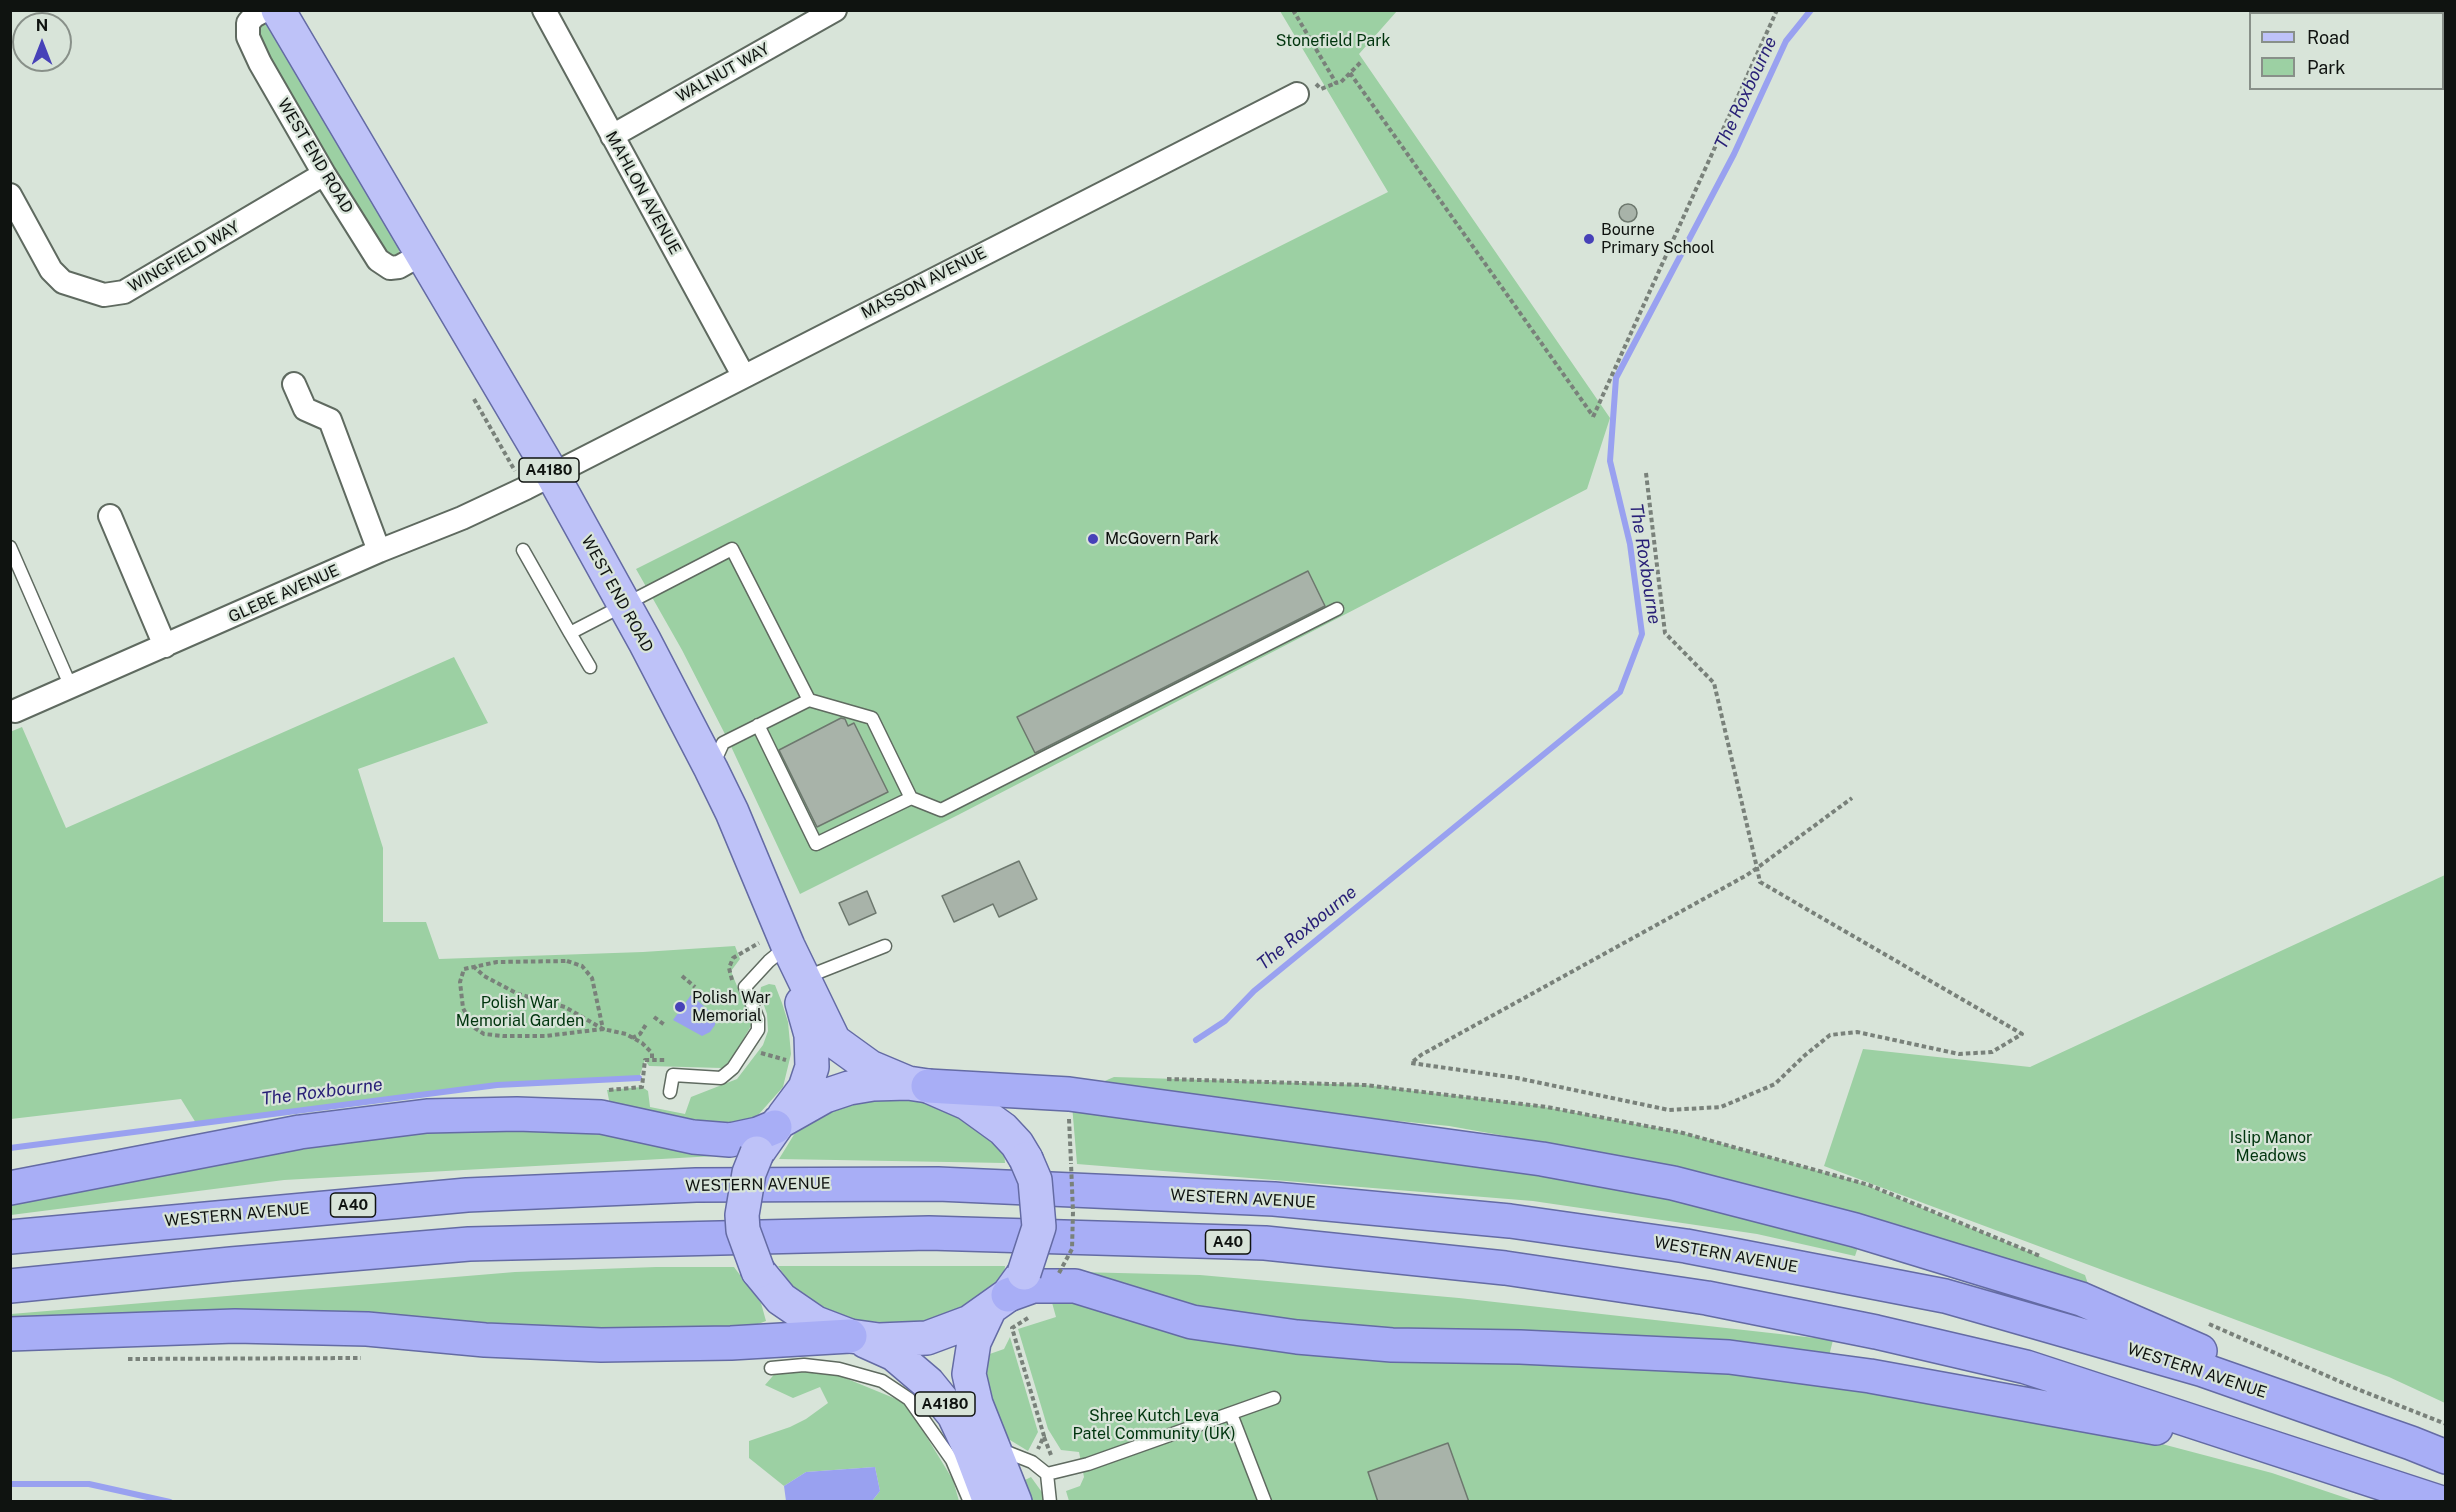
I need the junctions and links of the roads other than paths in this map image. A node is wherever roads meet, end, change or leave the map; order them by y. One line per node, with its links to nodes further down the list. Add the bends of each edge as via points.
1 (265, 10): 7 (street, WEST END ROAD, via 248,23 248,37)
2 (278, 10): 9 (main road, WEST END ROAD / A4180)
3 (544, 10): 6 (street, MAHLON AVENUE)
4 (836, 10): 6 (street, WALNUT WAY)
5 (1305, 87): 10 (street, MASSON AVENUE)
6 (612, 136): 10 (street, MAHLON AVENUE)
7 (324, 174): 8 (street, WINGFIELD WAY, via 124,292 104,295 63,282 51,270); 9 (street, WEST END ROAD, via 378,260 390,268 399,267)
8 (10, 195)
9 (422, 254): 12 (main road, WEST END ROAD / A4180)
10 (743, 375): 12 (street, MASSON AVENUE)
11 (294, 384): 16 (street, via 306,409 330,420)
12 (552, 474): 16 (street, GLEBE AVENUE); 17 (main road, WEST END ROAD / A4180)
13 (110, 516): 20 (street)
14 (10, 546): 22 (lane)
15 (523, 550): 19 (lane)
16 (380, 552): 20 (street, GLEBE AVENUE)
17 (623, 604): 19 (lane); 23 (lane, via 732,549); 26 (main road, WEST END ROAD / A4180)
18 (1337, 609): 27 (lane, via 941,810)
19 (570, 633): 21 (lane)
20 (165, 646): 22 (street, GLEBE AVENUE)
21 (590, 667)
22 (71, 687): 24 (street, GLEBE AVENUE)
23 (809, 700): 25 (lane); 27 (lane, via 872,718)
24 (13, 712)
25 (758, 725): 26 (lane, via 723,743); 27 (lane, via 816,844)
26 (711, 769): 28 (main road, WEST END ROAD / A4180, via 732,812)
27 (911, 798)
28 (775, 943): 30 (main road, WEST END ROAD / A4180); 32 (lane, via 769,961 745,987 758,1019 758,1030 733,1068 722,1078 673,1075); 33 (main road, WEST END ROAD / A4180, via 811,1035 812,1067 805,1088)
29 (885, 946): 30 (lane)
30 (803, 978): 31 (main road, WEST END ROAD / A4180, via 834,1041 870,1067)
31 (918, 1085): 33 (main road, via 849,1088 825,1096); 37 (main road, bridge, via 967,1103 990,1118 1017,1144 1026,1159 1035,1180 1039,1227); 43 (highway, via 1069,1094 1542,1159 1673,1183 1855,1230 2081,1299)
32 (670, 1092)
33 (770, 1134): 34 (highway, via 730,1140 693,1137 601,1117 427,1116 300,1132); 39 (main road, bridge, via 749,1173 742,1215 743,1230 758,1271 781,1299 816,1323)
34 (10, 1188)
35 (10, 1237): 43 (highway, WESTERN AVENUE / A40, via 467,1195 696,1185 938,1184 1274,1199 1510,1221 1686,1246 1945,1296 2203,1370)
36 (10, 1286): 47 (highway, A40, via 469,1244 929,1233 1265,1243 1539,1273 1707,1298 1876,1332 2026,1366)
37 (1013, 1299): 39 (main road, via 970,1322 927,1338); 44 (main road, A4180, via 974,1342 969,1374 976,1404); 47 (highway, via 1033,1286 1076,1286 1192,1322 1298,1337 1392,1345 1729,1357 1870,1376 2130,1422)
38 (10, 1334): 39 (highway, via 235,1326 367,1329 601,1345)
39 (855, 1338): 49 (main road, A4180, via 894,1354 928,1383 954,1415)
40 (771, 1368): 48 (lane, via 804,1365 839,1369 882,1381 909,1399 952,1460)
41 (1275, 1398): 42 (lane)
42 (1231, 1414): 46 (lane, via 1088,1464); 52 (lane)
43 (2411, 1443): 45 (highway, WESTERN AVENUE / A40)
44 (995, 1448): 46 (lane, via 1032,1462); 50 (main road, A4180)
45 (2445, 1457)
46 (1047, 1474): 51 (lane)
47 (2428, 1497)
48 (970, 1502)
49 (990, 1502)
50 (1015, 1502)
51 (1050, 1502)
52 (1265, 1502)

